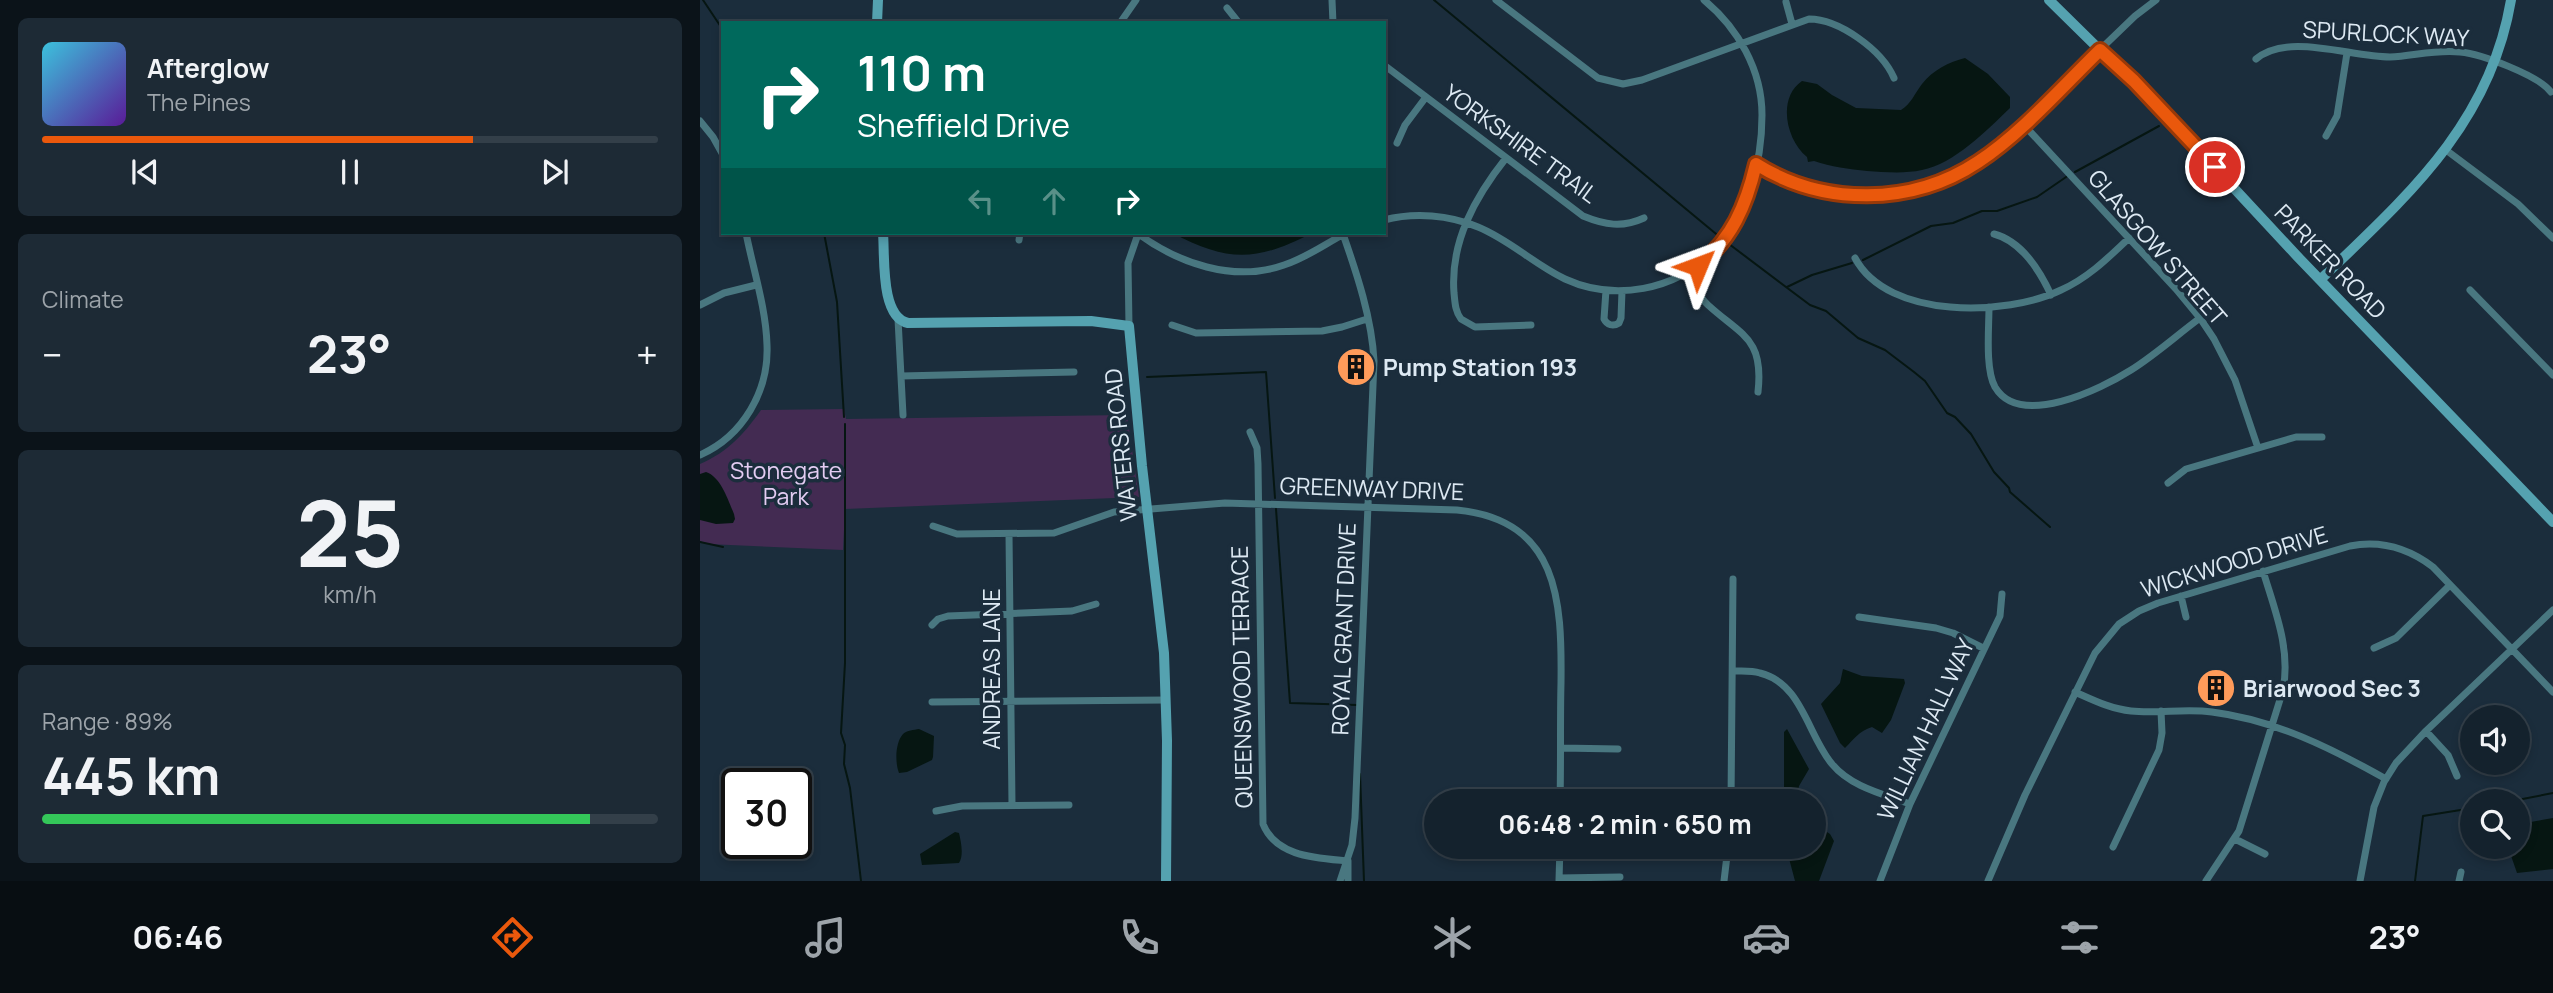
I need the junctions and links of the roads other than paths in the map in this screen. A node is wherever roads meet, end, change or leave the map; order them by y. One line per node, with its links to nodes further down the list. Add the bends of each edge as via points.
1 (878, 0): 11 (street)
2 (1136, 0): 12 (street)
3 (1332, 0): 14 (street)
4 (1496, 0): 16 (street, via 1594,75 1613,83 1642,80)
5 (1704, 0): 16 (street)
6 (2049, 0): 17 (street, PARKER ROAD)
7 (2156, 0): 17 (street)
8 (2511, 0): 20 (street)
9 (1786, 2): 15 (street)
10 (1227, 8): 13 (street)
11 (877, 21)
12 (1121, 21)
13 (1237, 21)
14 (1333, 21)
15 (1792, 24): 16 (street); 22 (street, via 1809,19 1836,24 1879,56)
16 (1741, 43): 32 (street, via 1756,75 1761,101 1762,134)
17 (2100, 50): 26 (street); 47 (street, PARKER ROAD)
18 (2347, 53): 19 (street, SPURLOCK WAY, via 2289,47 2270,50); 20 (street, SPURLOCK WAY, via 2401,56 2449,51); 27 (street, via 2337,116)
19 (2256, 59)
20 (2493, 62): 23 (street, SPURLOCK WAY, via 2537,79); 29 (street)
21 (1386, 67): 24 (street, YORKSHIRE TRAIL)
22 (1894, 78)
23 (2551, 92)
24 (1426, 97): 28 (street); 31 (street, YORKSHIRE TRAIL)
25 (700, 121): 30 (street)
26 (2023, 124): 32 (street, via 1989,154 1956,174 1891,194 1821,191 1790,182); 44 (street, GLASGOW STREET)
27 (2326, 136)
28 (1397, 143)
29 (2446, 150): 43 (street, via 2518,204); 47 (street, via 2412,191)
30 (721, 151)
31 (1506, 158): 33 (street, YORKSHIRE TRAIL, via 1597,222 1623,225); 35 (street, via 1481,191)
32 (1756, 164): 46 (street, via 1734,227 1716,250)
33 (1644, 218)
34 (1386, 220): 35 (street, via 1419,216)
35 (1468, 224): 50 (street, via 1493,234 1564,278); 59 (street, via 1454,261 1458,314 1475,327)
36 (1994, 234): 52 (street, via 2012,242 2032,263)
37 (746, 235): 48 (street)
38 (883, 235): 56 (street, via 887,294)
39 (1137, 235): 60 (street, via 1128,263)
40 (1142, 235): 41 (street, via 1190,262 1242,272 1281,266)
41 (1341, 235)
42 (1346, 235): 57 (street, ROYAL GRANT DRIVE)
43 (2553, 237)
44 (2129, 238): 52 (street, via 2086,276); 55 (street, GLASGOW STREET)
45 (1856, 258): 54 (street, via 1869,276 1900,295 1940,306)
46 (1686, 273): 51 (street, via 1665,283); 64 (street, via 1703,300 1750,342 1760,372)
47 (2320, 280): 74 (street, PARKER ROAD)
48 (756, 285): 53 (street, via 724,293); 69 (street, via 767,345 760,391 734,432)
49 (2470, 289): 63 (street)
50 (1606, 290): 51 (street); 51 (street, via 1604,318 1614,325 1622,318)
51 (1622, 290)
52 (2051, 295): 54 (street)
53 (700, 306)
54 (1989, 307): 55 (street, via 1992,380 2006,400 2029,407 2114,380)
55 (2200, 318): 68 (street, GLASGOW STREET, via 2235,380)
56 (898, 319): 60 (street, via 908,323 1091,321); 62 (street)
57 (1367, 319): 58 (street, via 1322,331 1196,333); 72 (street, ROYAL GRANT DRIVE, via 1374,361)
58 (1172, 325)
59 (1531, 325)
60 (1129, 326): 73 (street, WATERS ROAD)
61 (1074, 372): 62 (street)
62 (901, 376): 65 (street)
63 (2553, 376)
64 (1758, 392)
65 (903, 415)
66 (1250, 432): 71 (street, QUEENSWOOD TERRACE, via 1257,448)
67 (2322, 437): 68 (street, via 2296,437)
68 (2258, 448): 70 (street, via 2186,469)
69 (700, 455)
70 (2168, 483)
71 (1259, 503): 72 (street, GREENWAY DRIVE); 73 (street, GREENWAY DRIVE); 115 (street, QUEENSWOOD TERRACE, via 1263,824 1270,838 1287,851)
72 (1367, 507): 100 (street, GREENWAY DRIVE, via 1485,514 1518,530 1535,547 1550,572 1559,606); 115 (street, ROYAL GRANT DRIVE, via 1355,818)
73 (1147, 509): 76 (street, GREENWAY DRIVE, via 1114,512 1061,532); 94 (street, WATERS ROAD)
74 (2553, 522)
75 (933, 526): 76 (street, GREENWAY DRIVE, via 957,534)
76 (1010, 534): 84 (street, ANDREAS LANE)
77 (2263, 571): 79 (street, WICKWOOD DRIVE, via 2350,546 2378,544 2419,557); 81 (street, WICKWOOD DRIVE); 98 (street, via 2286,659)
78 (1732, 579): 91 (street)
79 (2450, 585): 89 (street, via 2396,638); 90 (street, WICKWOOD DRIVE)
80 (2002, 594): 88 (street, WILLIAM HALL WAY, via 2000,616)
81 (2181, 596): 86 (street); 92 (street, WICKWOOD DRIVE, via 2139,611 2119,624 2095,653)
82 (1096, 604): 84 (street, via 1072,611)
83 (2553, 610): 90 (street)
84 (1010, 613): 87 (street, via 948,616); 96 (street, ANDREAS LANE)
85 (1859, 617): 88 (street, via 1936,628)
86 (2186, 617)
87 (932, 625)
88 (1983, 648): 106 (street, WILLIAM HALL WAY)
89 (2374, 648)
90 (2512, 649): 93 (street, WICKWOOD DRIVE); 99 (street)
91 (1733, 671): 105 (street); 106 (street, via 1759,672 1779,681 1795,699 1833,766 1862,786)
92 (2075, 692): 97 (street, via 2121,709); 124 (street, WICKWOOD DRIVE)
93 (2553, 692)
94 (1166, 700): 96 (street); 119 (street, WATERS ROAD)
95 (932, 702): 96 (street)
96 (1011, 702): 107 (street, ANDREAS LANE)
97 (2161, 711): 98 (street, via 2210,711); 111 (street, via 2159,750)
98 (2272, 727): 103 (street, via 2318,742); 110 (street)
99 (2426, 731): 102 (street, via 2448,755); 103 (street)
100 (1561, 748): 101 (street); 104 (street, GREENWAY DRIVE)
101 (1618, 749)
102 (2457, 776)
103 (2386, 779): 126 (street, via 2374,807)
104 (1560, 789)
105 (1731, 789)
106 (1910, 804): 123 (street, WILLIAM HALL WAY)
107 (1012, 805): 108 (street); 109 (street)
108 (1069, 805)
109 (936, 811)
110 (2235, 839): 112 (street); 125 (street)
111 (2113, 847)
112 (2265, 854)
113 (1560, 859): 118 (street)
114 (1727, 859): 122 (street)
115 (1348, 861): 120 (street, ROYAL GRANT DRIVE); 121 (street, ROYAL GRANT DRIVE)
116 (2461, 872): 127 (street)
117 (1620, 877): 118 (street)
118 (1559, 879)
119 (1166, 881)
120 (1340, 881)
121 (1348, 881)
122 (1726, 881)
123 (1880, 881)
124 (1989, 881)
125 (2206, 881)
126 (2360, 881)
127 (2459, 881)

